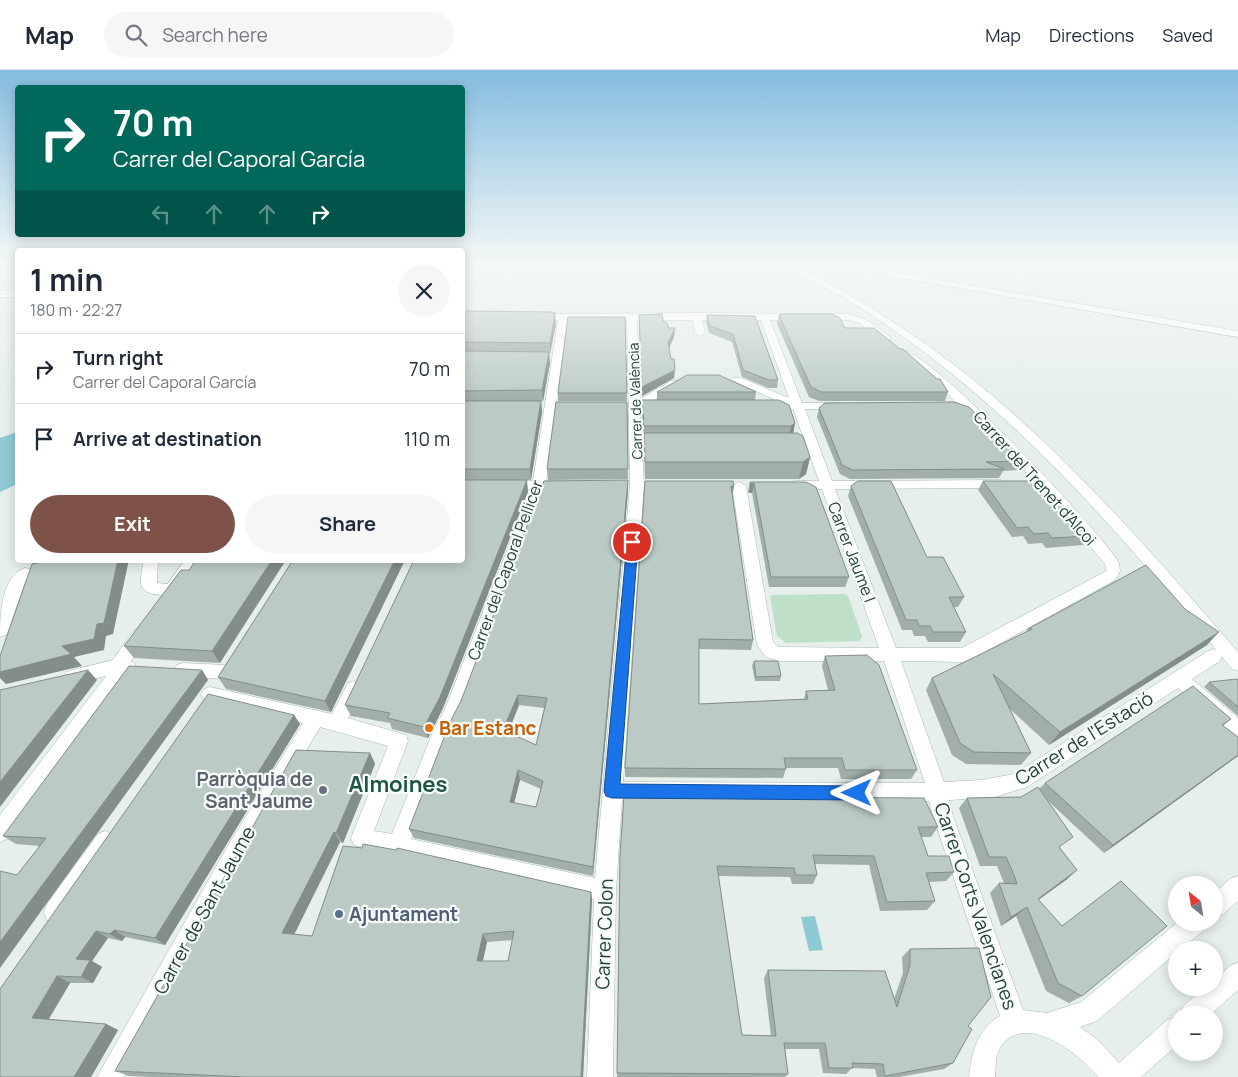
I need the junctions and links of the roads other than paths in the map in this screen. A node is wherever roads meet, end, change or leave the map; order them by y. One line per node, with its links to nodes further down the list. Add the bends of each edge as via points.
1 (867, 309): 35 (street, via 901,331 998,406 1089,494)
2 (1091, 309): 9 (street)
3 (697, 316): 4 (street); 7 (street); 8 (street)
4 (764, 316): 15 (street, Carrer Jaume I); 18 (street, Carrer del Trenet d'Alcoi, via 848,317 862,321)
5 (526, 317): 6 (street)
6 (563, 317): 7 (street); 21 (street, Carrer del Caporal Pellicer, via 552,358 550,406)
7 (632, 317): 12 (street, Carrer de València)
8 (700, 333)
9 (1238, 334)
10 (681, 380): 12 (street)
11 (737, 380): 15 (street)
12 (631, 406): 13 (street); 46 (street, Carrer de València, via 641,444)
13 (654, 406)
14 (770, 406): 15 (street)
15 (798, 406): 16 (street); 23 (street, Carrer Jaume I, via 806,444)
16 (855, 406)
17 (950, 406): 18 (street)
18 (969, 406): 19 (street, Carrer del Trenet d'Alcoi)
19 (1046, 484): 23 (street); 33 (street, Carrer del Trenet d'Alcoi, via 1112,563 1110,576 964,655)
20 (491, 485): 21 (street)
21 (539, 485): 22 (street); 49 (street, Carrer del Caporal Pellicer)
22 (578, 485)
23 (826, 485): 25 (street); 33 (street, Carrer Jaume I)
24 (740, 486): 33 (street, via 765,645 779,654)
25 (778, 486)
26 (152, 563): 29 (street, via 149,585)
27 (191, 563): 29 (street)
28 (25, 573): 32 (street, via 18,580)
29 (172, 589): 30 (street)
30 (161, 604)
31 (151, 618): 36 (street)
32 (0, 631)
33 (890, 654): 45 (street, Carrer Jaume I)
34 (1214, 656): 41 (street, Carrer de l'Estació)
35 (1238, 664)
36 (118, 666): 37 (street); 40 (street); 48 (street, via 113,679)
37 (148, 668)
38 (167, 669): 42 (street, via 231,664 204,701)
39 (363, 670): 43 (street)
40 (55, 682)
41 (1184, 682): 44 (street); 45 (street, Carrer de l'Estació, via 1020,780 972,790)
42 (316, 718): 43 (street); 60 (street, Carrer de Sant Jaume, via 222,876)
43 (337, 723): 49 (street, via 399,741 361,838)
44 (1238, 728)
45 (938, 790): 46 (street, Carrer de l'Estació, via 914,793); 57 (street, Carrer Corts Valencianes, via 943,816)
46 (612, 791): 51 (street, Carrer Colon)
47 (117, 824): 53 (street)
48 (0, 832)
49 (398, 846): 51 (street)
50 (1238, 888): 52 (street)
51 (605, 891): 61 (street, Carrer Colon)
52 (1223, 900)
53 (44, 927)
54 (1185, 931): 58 (street, via 1088,1012)
55 (1238, 974): 56 (street)
56 (1202, 1006)
57 (1015, 1023): 58 (street); 62 (street, via 1001,1030 990,1042)
58 (1048, 1024): 63 (street, via 1086,1046)
59 (1168, 1036): 64 (street)
60 (110, 1077)
61 (600, 1077)
62 (982, 1077)
63 (1114, 1077)
64 (1122, 1077)

